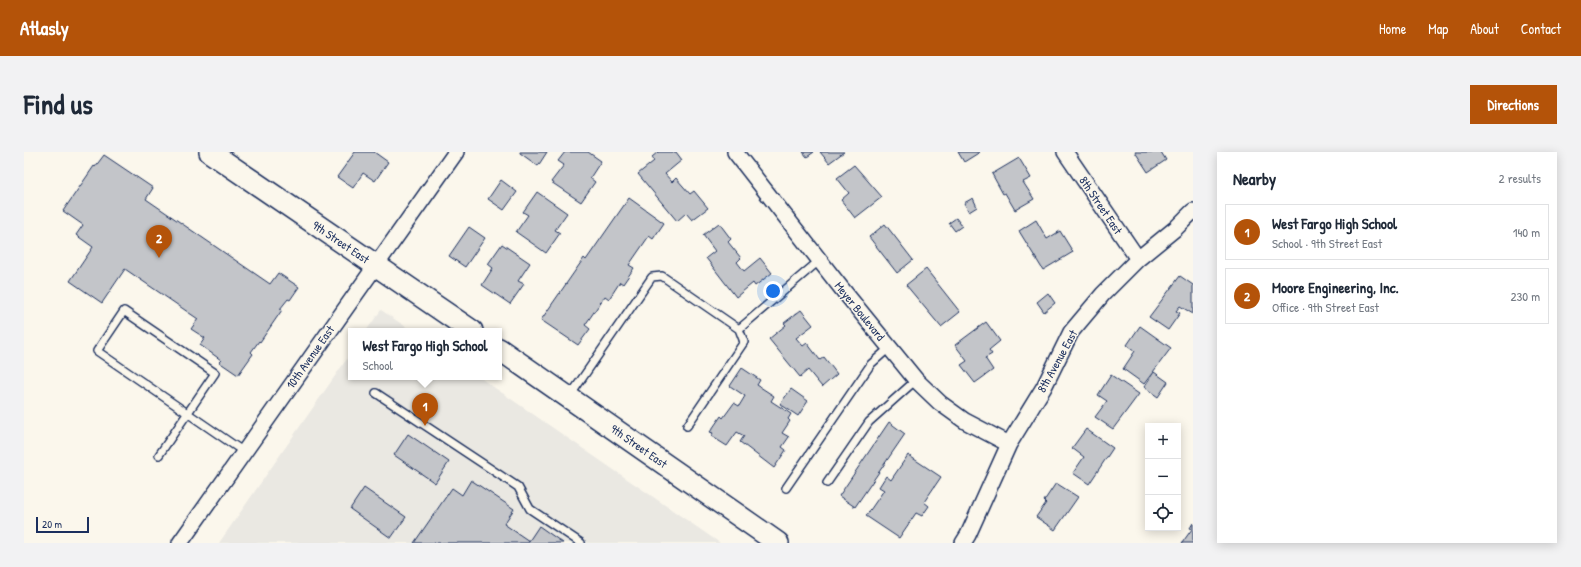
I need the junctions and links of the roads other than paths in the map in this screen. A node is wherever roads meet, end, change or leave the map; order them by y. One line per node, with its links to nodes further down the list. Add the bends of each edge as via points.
1 (210, 152): 8 (main road, 9th Street East)
2 (456, 152): 8 (street, 10th Avenue East)
3 (735, 152): 7 (street, Meyer Boulevard)
4 (1065, 152): 6 (street, 8th Street East)
5 (1193, 211): 6 (street, 8th Avenue East)
6 (1138, 259): 18 (street, 8th Avenue East, via 1103,294 1071,332 1044,387)
7 (820, 260): 10 (lane); 11 (street, Meyer Boulevard)
8 (375, 265): 9 (main road, 9th Street East); 19 (street, 10th Avenue East)
9 (468, 328)
10 (739, 329): 15 (lane, via 662,276 652,277); 17 (lane, via 744,342)
11 (890, 348): 13 (street, Meyer Boulevard); 22 (lane, via 871,364)
12 (502, 351): 15 (main road, 9th Street East)
13 (916, 380): 18 (street, Meyer Boulevard, via 940,403 965,421); 21 (lane, via 869,422)
14 (376, 393): 24 (lane, via 518,487 530,509)
15 (569, 397): 25 (main road, 9th Street East)
16 (188, 413): 16 (lane, via 97,351 124,311 215,373); 19 (lane); 20 (lane)
17 (687, 426)
18 (1009, 444): 26 (street, 8th Avenue East)
19 (244, 452): 23 (street, 10th Avenue East)
20 (159, 455)
21 (827, 483)
22 (786, 488)
23 (180, 543)
24 (582, 543)
25 (778, 543)
26 (963, 543)

